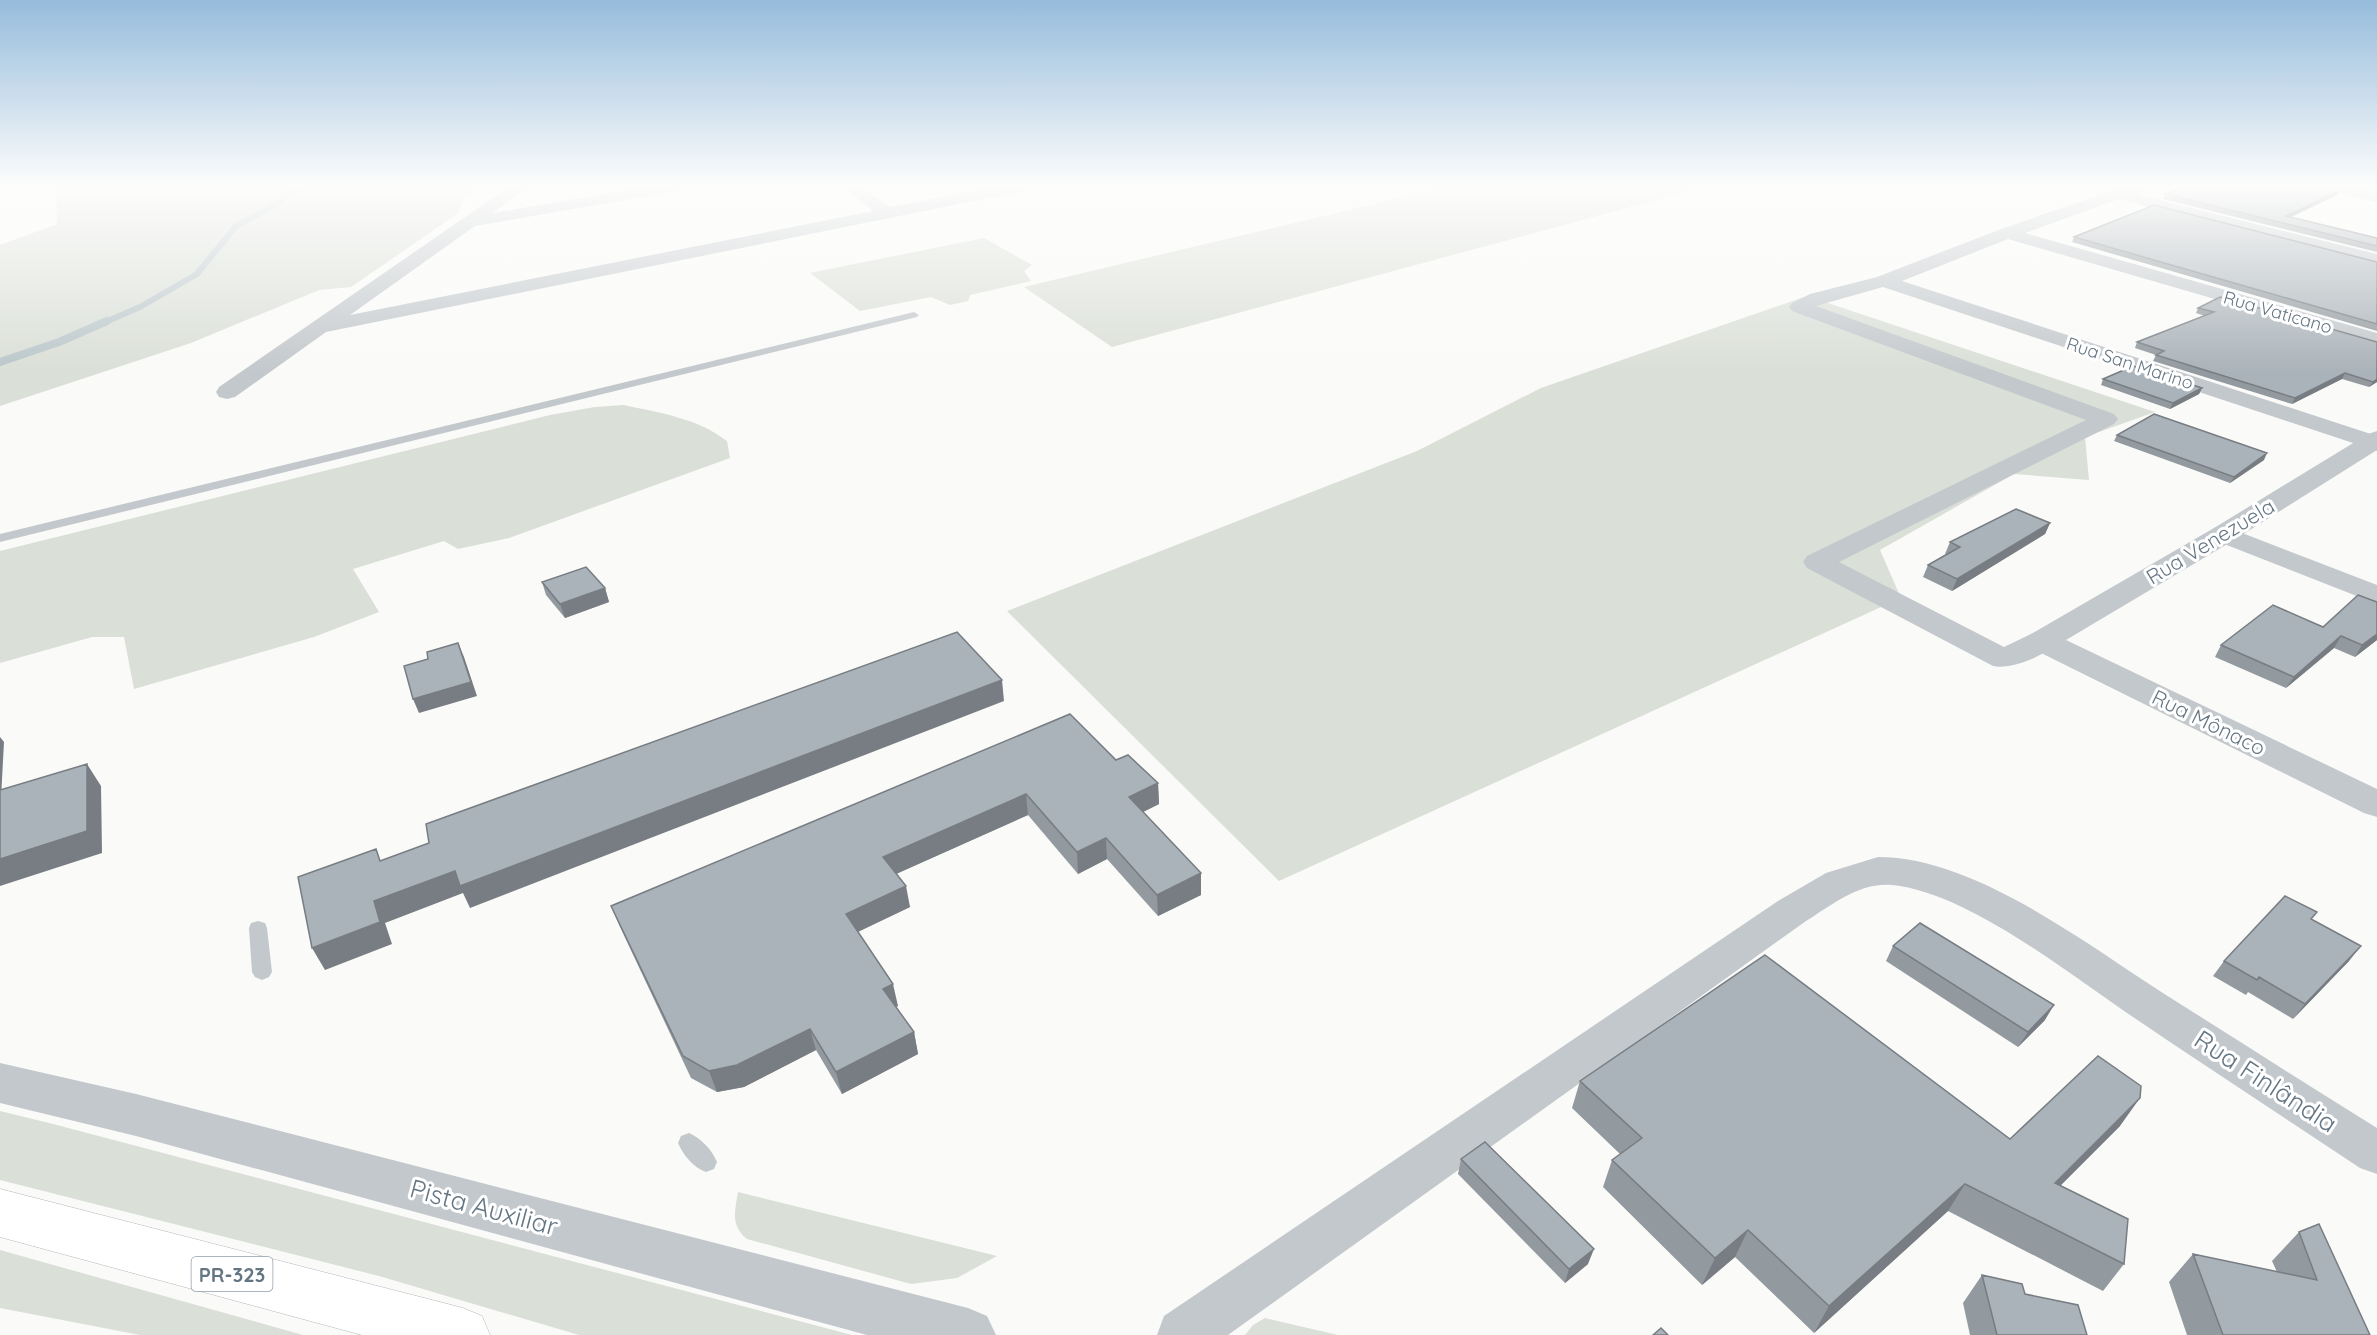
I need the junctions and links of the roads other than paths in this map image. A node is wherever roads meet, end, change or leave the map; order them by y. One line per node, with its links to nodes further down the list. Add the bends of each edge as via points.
1 (431, 248): 9 (street)
2 (711, 248): 9 (street)
3 (1968, 248): 7 (street)
4 (2060, 248): 10 (street, Rua Vaticano)
5 (2331, 248): 6 (street)
6 (2377, 260)
7 (1884, 281): 12 (street, Rua San Marino); 16 (street, via 1817,298 1799,307 2106,419 1817,562 2004,659)
8 (914, 315): 14 (lane)
9 (319, 327): 11 (street)
10 (2377, 340)
11 (227, 392)
12 (2375, 442): 13 (street, Rua Venezuela)
13 (2224, 534): 15 (street); 16 (street, Rua Venezuela)
14 (0, 538)
15 (2377, 595)
16 (2042, 640): 17 (street, Rua Mônaco)
17 (2377, 804)
18 (258, 928): 19 (lane)
19 (262, 972)
20 (0, 1083): 26 (street, Pista Auxiliar, via 136,1115)
21 (689, 1143): 23 (lane)
22 (2377, 1153): 27 (street, Rua Finlândia, via 2041,935 1982,902 1932,878 1890,871 1857,874 1792,911)
23 (706, 1162)
24 (0, 1213): 25 (highway, PR-323)
25 (463, 1335)
26 (968, 1335)
27 (1183, 1335)

